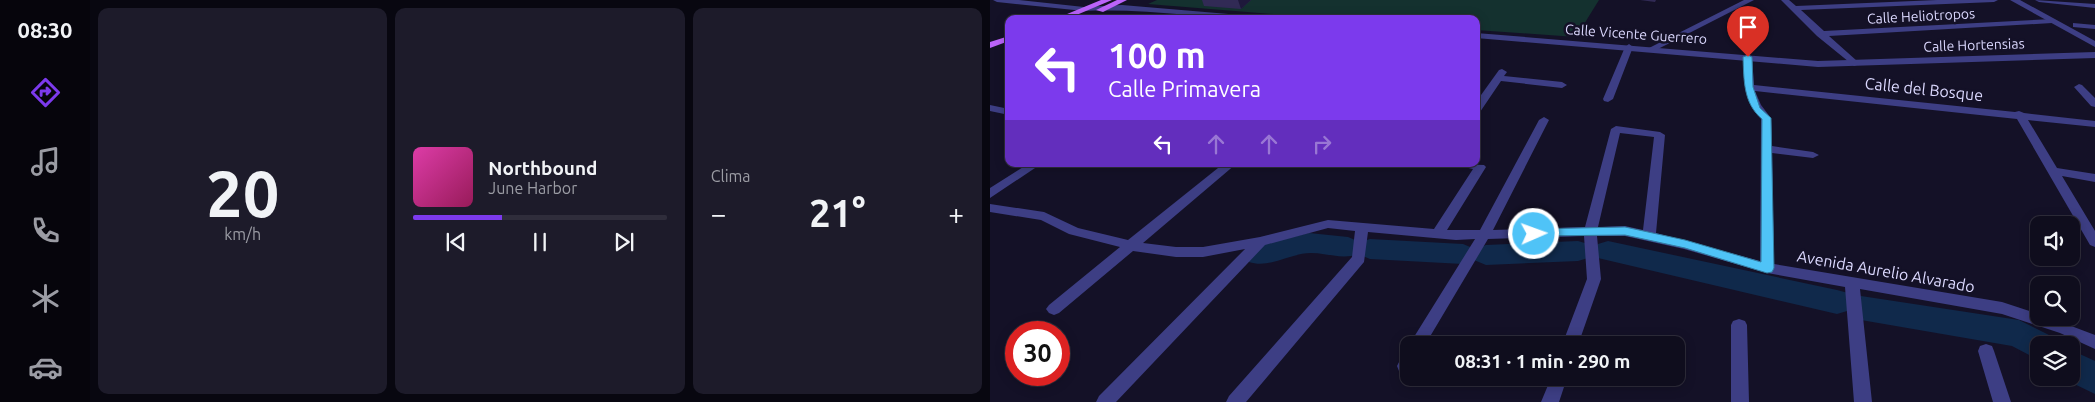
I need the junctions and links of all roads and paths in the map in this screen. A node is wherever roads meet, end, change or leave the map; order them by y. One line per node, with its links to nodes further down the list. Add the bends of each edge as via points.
1 (997, 0): 9 (street)
2 (1124, 0): 10 (main road)
3 (1750, 0): 28 (street)
4 (1785, 0): 12 (street)
5 (1994, 0): 12 (street)
6 (2014, 0): 17 (street)
7 (2030, 0): 18 (street)
8 (2039, 0): 11 (street)
9 (1024, 1): 13 (street)
10 (1107, 4): 13 (street); 15 (main road); 16 (street)
11 (2095, 6)
12 (1793, 8): 20 (street)
13 (1084, 9): 14 (main road)
14 (1069, 15)
15 (1085, 15)
16 (1219, 15)
17 (2052, 21): 20 (street, Calle Heliotropos); 24 (street)
18 (2076, 25): 19 (street); 22 (street)
19 (2095, 27)
20 (1820, 34): 32 (street)
21 (1480, 35): 27 (street, Calle Vicente Guerrero)
22 (2095, 36)
23 (1005, 39): 25 (main road)
24 (2095, 44)
25 (990, 45)
26 (1005, 46): 29 (main road)
27 (1629, 47): 28 (street, Calle Vicente Guerrero); 37 (street)
28 (1653, 48): 31 (street, Calle Vicente Guerrero)
29 (990, 52)
30 (2095, 55): 32 (street, Calle Hortensias)
31 (1748, 57): 32 (street, Calle Vicente Guerrero, via 1818,64); 34 (street)
32 (1854, 63)
33 (1562, 85): 36 (street, via 1500,74)
34 (1749, 87): 41 (street, Calle del Bosque); 44 (street, via 1756,109 1766,118)
35 (2079, 87): 38 (street)
36 (1480, 99)
37 (1608, 99)
38 (2095, 104)
39 (990, 108): 40 (street)
40 (1005, 111)
41 (2019, 114): 43 (street, Calle del Bosque); 49 (street)
42 (1544, 120): 56 (street)
43 (2095, 124)
44 (1766, 149): 45 (street); 61 (street)
45 (1813, 155)
46 (1030, 167): 51 (street)
47 (1226, 167): 60 (street)
48 (1480, 167): 55 (street)
49 (2053, 171): 50 (street); 59 (street)
50 (2095, 178)
51 (990, 194)
52 (990, 208): 60 (street, Avenida Aurelio Alvarado, via 1044,216 1074,230)
53 (1362, 227): 55 (street, Avenida Aurelio Alvarado); 58 (street, Avenida Aurelio Alvarado, via 1328,224); 71 (street, via 1359,258)
54 (1590, 232): 56 (street, Avenida Aurelio Alvarado); 57 (street, Avenida Aurelio Alvarado, via 1625,231); 57 (street, via 1616,129 1660,135); 66 (street, via 1594,279)
55 (1438, 233): 56 (street, Avenida Aurelio Alvarado)
56 (1484, 235): 65 (street)
57 (1649, 236): 61 (street, Avenida Aurelio Alvarado)
58 (1260, 242): 60 (street, Avenida Aurelio Alvarado, via 1203,252); 70 (street)
59 (2095, 242)
60 (1132, 246): 63 (street)
61 (1767, 268): 62 (street, Avenida Aurelio Alvarado)
62 (1852, 282): 67 (street, Avenida Aurelio Alvarado, via 2002,308); 74 (street)
63 (1054, 309)
64 (1740, 325): 73 (street)
65 (1422, 336)
66 (1573, 336)
67 (2095, 342)
68 (1986, 351): 75 (street)
69 (1556, 386): 72 (street)
70 (1105, 402)
71 (1235, 402)
72 (1550, 402)
73 (1740, 402)
74 (1863, 402)
75 (2002, 402)

